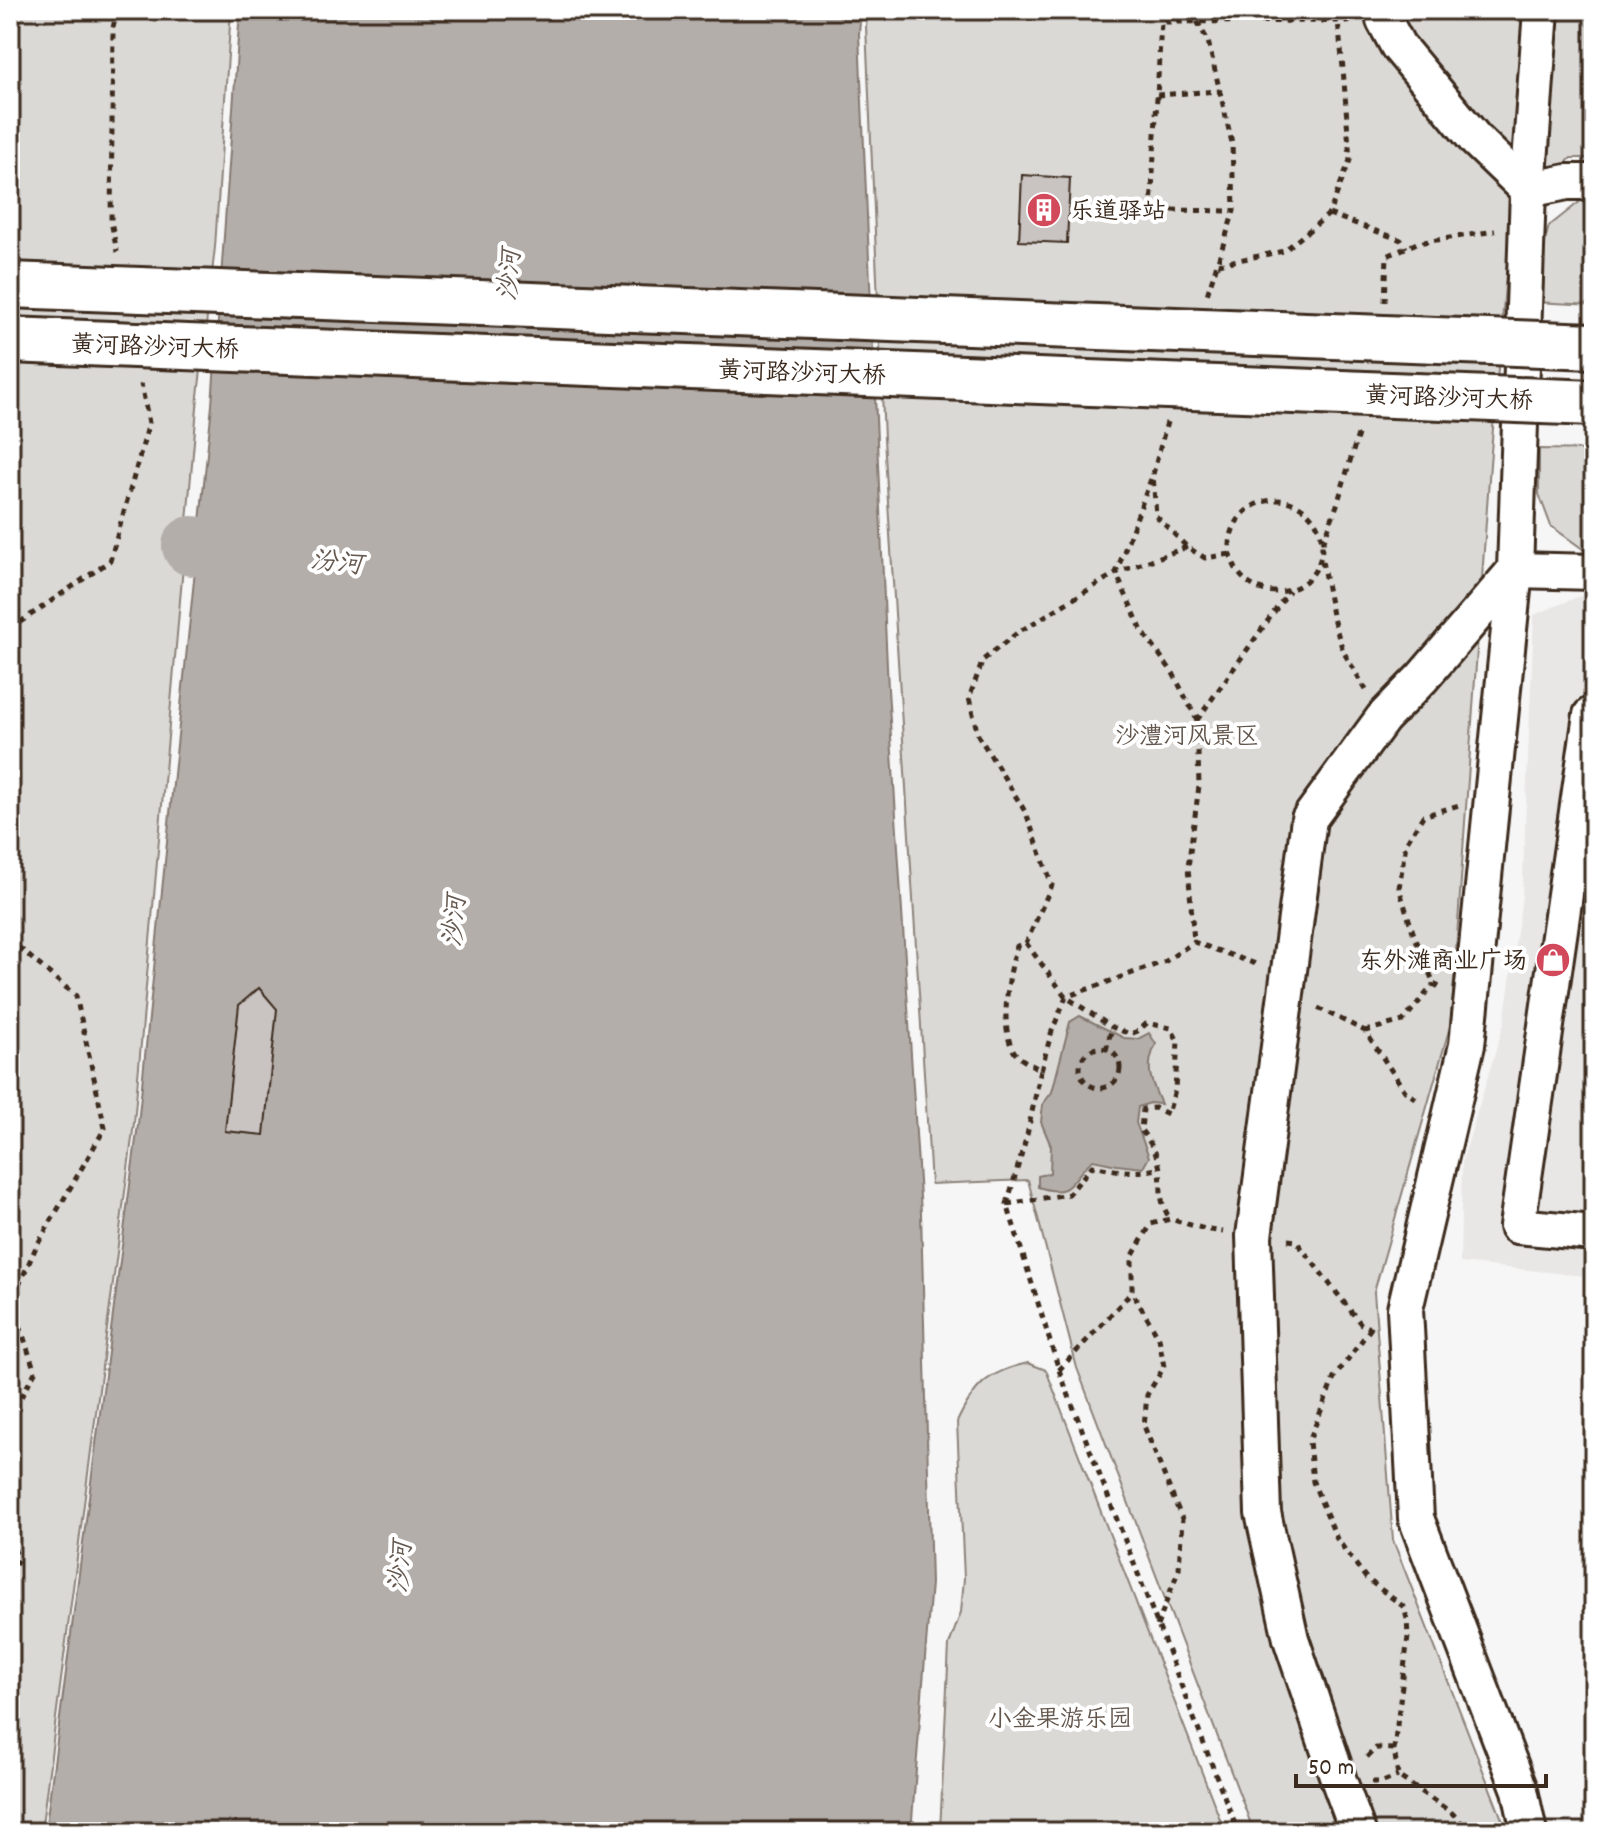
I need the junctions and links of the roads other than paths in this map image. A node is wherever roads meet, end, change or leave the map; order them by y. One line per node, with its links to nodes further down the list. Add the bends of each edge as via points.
1 (1541, 10): 4 (street)
2 (1384, 15): 4 (street, via 1398,46)
3 (1594, 182): 4 (street, via 1567,182)
4 (1528, 199): 9 (street)
5 (10, 285): 7 (main road, bridge)
6 (10, 340): 8 (main road, 黄河路沙河大桥, bridge)
7 (1594, 346)
8 (1594, 403)
9 (1515, 570): 10 (street); 13 (street, via 1383,718 1309,819 1254,1236 1263,1513 1291,1639); 14 (street, via 1467,1045 1405,1309 1416,1518 1520,1790)
10 (1594, 572)
11 (1594, 715): 12 (street, via 1517,1226)
12 (1594, 1233)
13 (1358, 1832)
14 (1529, 1832)

